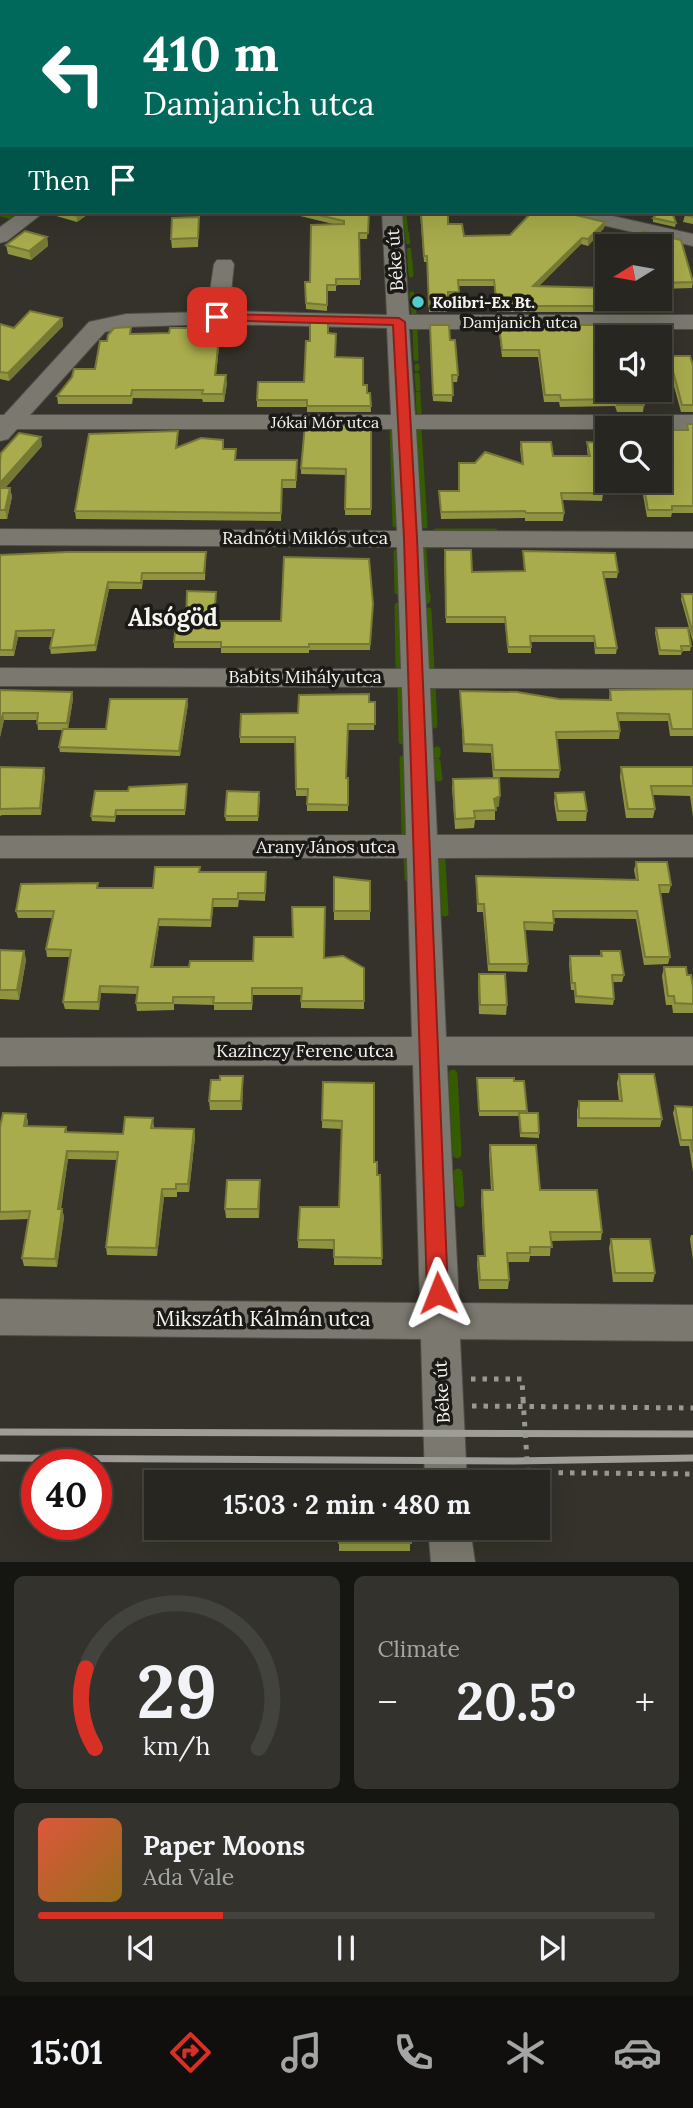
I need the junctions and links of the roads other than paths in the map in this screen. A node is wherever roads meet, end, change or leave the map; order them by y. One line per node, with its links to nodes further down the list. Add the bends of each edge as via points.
1 (23, 214): 4 (street)
2 (392, 214): 8 (street, Béke út)
3 (579, 214): 5 (street)
4 (0, 237)
5 (693, 240)
6 (224, 264): 7 (street)
7 (217, 317): 8 (street, Damjanich utca); 12 (street, Damjanich utca, via 115,321 97,327)
8 (399, 322): 9 (street, Damjanich utca); 10 (street, Béke út)
9 (693, 323)
10 (404, 422): 11 (street, Jókai Mór utca); 12 (street, Jókai Mór utca, via 32,421); 14 (street, Béke út)
11 (693, 422)
12 (4, 426)
13 (0, 537): 14 (street, Radnóti Miklós utca)
14 (410, 538): 15 (street, Radnóti Miklós utca); 17 (street, Béke út)
15 (693, 540)
16 (0, 677): 17 (street, Babits Mihály utca)
17 (415, 678): 18 (street, Babits Mihály utca); 21 (street, Béke út)
18 (693, 679)
19 (693, 846): 21 (street, Arany János utca)
20 (0, 847): 21 (street, Arany János utca)
21 (421, 847): 22 (street, Béke út)
22 (428, 1050): 23 (street, Kazinczy Ferenc utca); 24 (street, Kazinczy Ferenc utca); 26 (street, Béke út)
23 (693, 1051)
24 (0, 1052)
25 (0, 1317): 26 (street, Mikszáth Kálmán utca)
26 (439, 1320): 27 (street, Mikszáth Kálmán utca); 28 (street, Béke út, via 451,1392)
27 (693, 1323)
28 (446, 1470)
29 (451, 1540): 30 (street)
30 (453, 1562)

